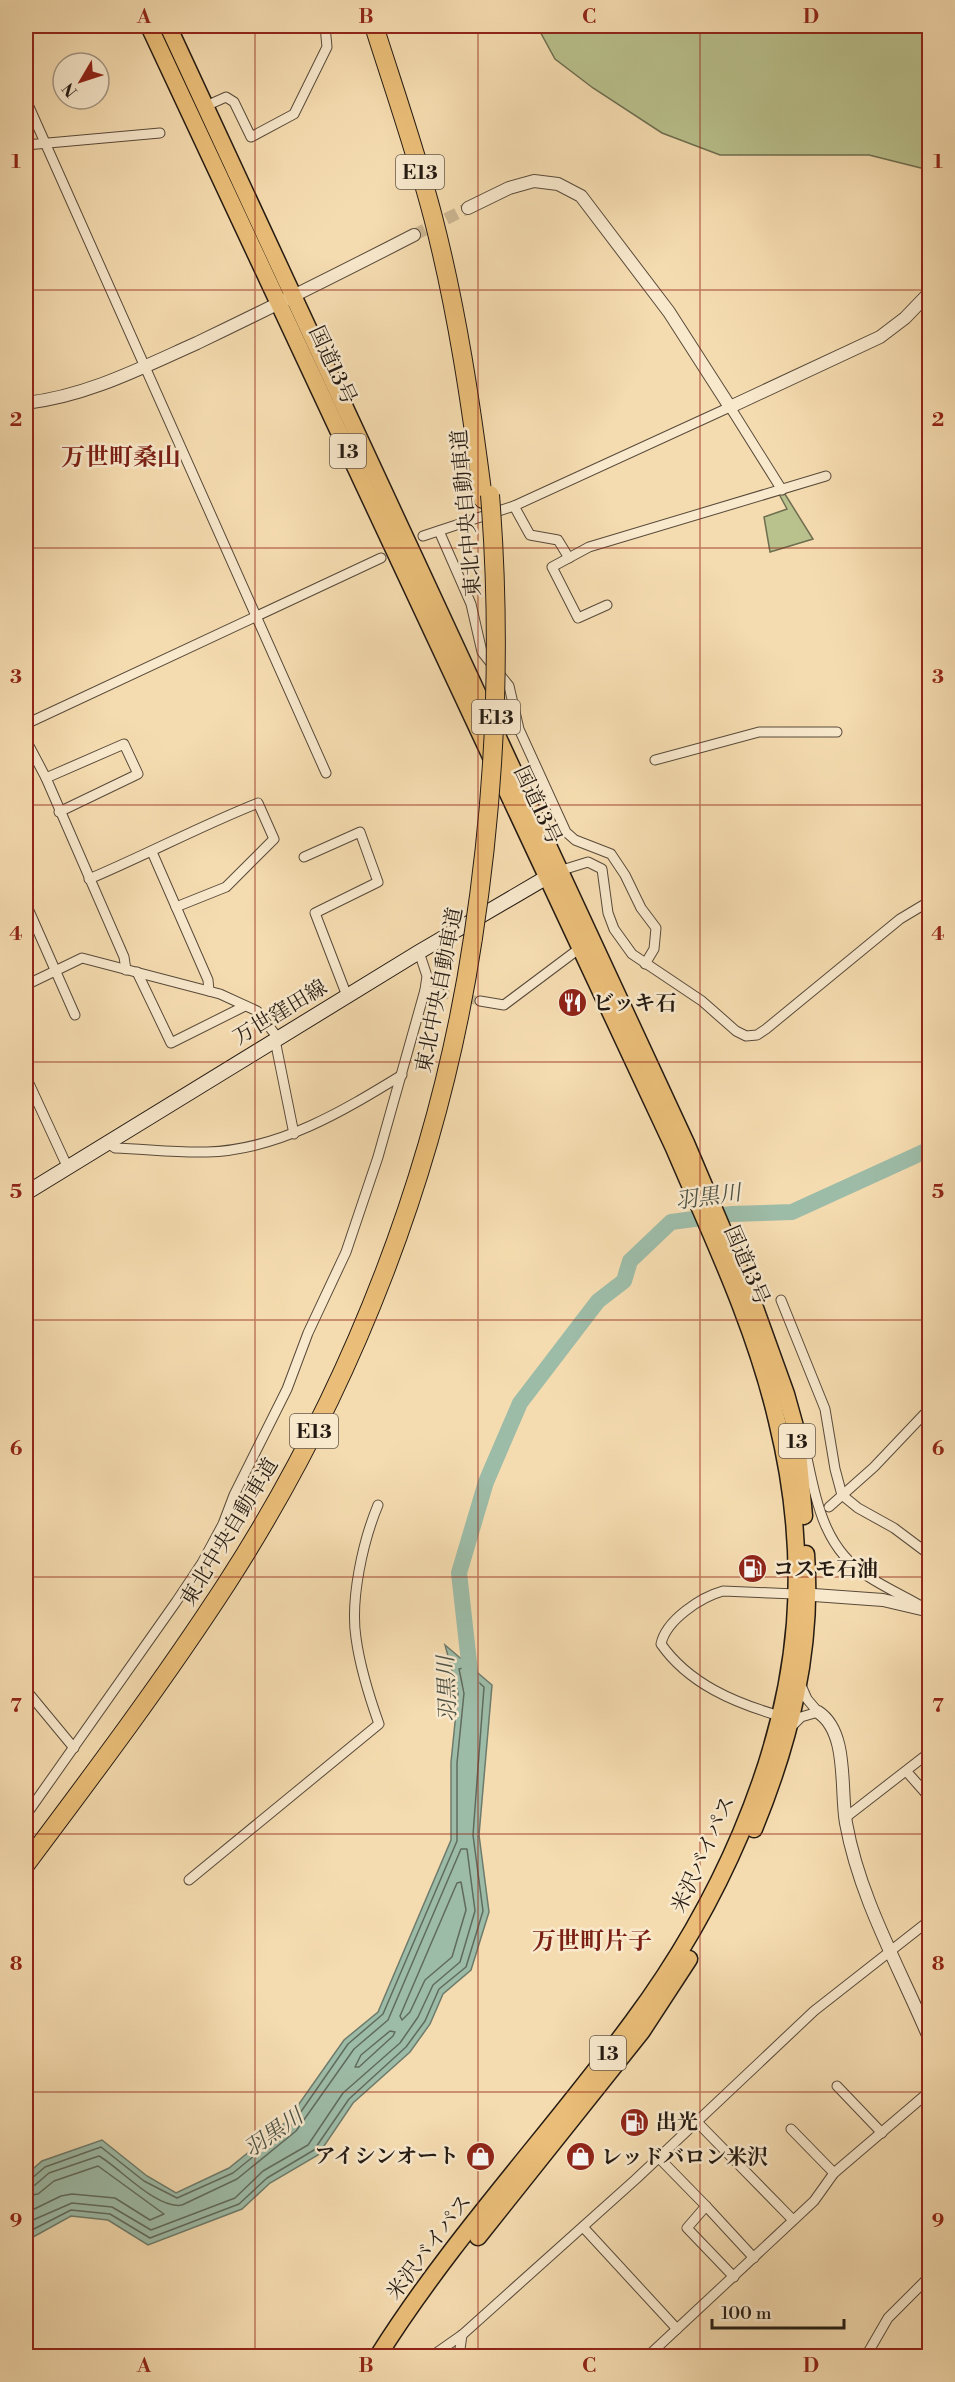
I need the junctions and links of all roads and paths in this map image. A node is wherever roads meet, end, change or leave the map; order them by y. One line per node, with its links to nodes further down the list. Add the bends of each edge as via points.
1 (149, 26): 17 (highway, 国道13号 / 13)
2 (168, 26): 9 (highway, 国道13号 / 13)
3 (325, 26): 9 (street, via 327,47 294,114 251,137 234,102 226,97)
4 (367, 26): 7 (highway)
5 (374, 26): 7 (highway, 東北中央自動車道 / E13)
6 (384, 26): 23 (highway, 東北中央自動車道 / E13, via 438,202 454,269 480,411)
7 (391, 79): 23 (highway, 東北中央自動車道 / E13, via 433,216 455,311)
8 (26, 100): 11 (street)
9 (206, 106): 16 (highway, 国道13号 / 13)
10 (160, 134): 11 (street)
11 (45, 143): 12 (street); 18 (street)
12 (26, 145)
13 (468, 208): 20 (street, via 534,181 558,184 581,196 669,312)
14 (414, 236): 16 (street)
15 (930, 292): 20 (street, via 880,338)
16 (295, 296): 17 (street); 40 (highway, 国道13号 / 13)
17 (280, 304): 18 (street); 40 (highway, 国道13号 / 13)
18 (145, 367): 19 (street, via 90,390); 30 (street)
19 (26, 403)
20 (730, 407): 22 (street); 24 (street)
21 (826, 476): 22 (street)
22 (782, 490): 28 (street, via 589,547)
23 (487, 497): 45 (highway, 東北中央自動車道 / E13, bridge, via 495,564 497,702 492,802)
24 (514, 506): 25 (street); 28 (street, via 530,535 558,540)
25 (439, 531): 26 (street); 48 (street, via 473,610 482,652 509,686 519,729 566,832 575,840 611,854 656,928 654,950)
26 (423, 536)
27 (381, 558): 30 (street)
28 (569, 558): 29 (street, via 552,567 578,618)
29 (607, 604)
30 (258, 616): 31 (street); 35 (street)
31 (26, 724)
32 (837, 732): 34 (street, via 759,732)
33 (26, 740): 36 (street)
34 (655, 760)
35 (326, 773)
36 (46, 778): 37 (street); 37 (street, via 124,744 138,774)
37 (59, 812): 41 (street)
38 (152, 852): 41 (street); 44 (street); 44 (street, via 200,826 258,803 274,838 226,887)
39 (304, 857): 56 (street, via 360,832 378,882 315,913)
40 (553, 874): 46 (highway, 国道13号 / 13); 47 (main road, 万世窪田線); 48 (street, via 588,862 602,869 614,929 632,954); 65 (highway, 国道13号 / 13)
41 (89, 879): 49 (street, via 124,957)
42 (930, 901): 48 (street, via 900,919 758,1035 736,1032 702,1001)
43 (26, 904): 50 (street)
44 (176, 907): 54 (street, via 208,980)
45 (469, 937): 88 (highway, 東北中央自動車道 / E13, via 423,1125 378,1261 349,1332 299,1435 237,1546 162,1662); 89 (highway, 東北中央自動車道 / E13, via 462,1009 430,1138 387,1266 328,1401 227,1583)
46 (580, 948): 57 (street, via 504,1005); 65 (highway, 国道13号 / 13)
47 (419, 952): 53 (street, via 427,976); 56 (main road, 万世窪田線)
48 (645, 964)
49 (126, 970): 50 (street, via 82,958); 51 (street)
50 (56, 971): 52 (street); 59 (street)
51 (137, 972): 54 (street); 58 (street, via 171,1044)
52 (26, 985)
53 (425, 990): 55 (street); 61 (street)
54 (209, 991): 58 (street)
55 (440, 993)
56 (347, 996): 60 (main road, 万世窪田線)
57 (480, 1001)
58 (245, 1006): 60 (street, via 257,1011)
59 (75, 1015)
60 (277, 1039): 63 (street); 64 (main road, 万世窪田線)
61 (402, 1075): 63 (street); 82 (street, via 346,1252 223,1524 189,1583)
62 (26, 1077): 66 (street)
63 (294, 1134): 64 (street, via 210,1152 116,1148)
64 (106, 1142): 66 (main road, 万世窪田線)
65 (680, 1145): 68 (highway, 国道13号 / 13)
66 (67, 1166): 67 (main road, 万世窪田線)
67 (26, 1193)
68 (744, 1297): 71 (highway, 国道13号 / 13); 76 (highway, 国道13号 / 13, via 781,1437)
69 (781, 1300): 72 (street, via 825,1409)
70 (930, 1408): 72 (street)
71 (791, 1413): 76 (highway, 国道13号 / 13, via 800,1468); 77 (street, via 802,1437 821,1519 833,1543 867,1576)
72 (842, 1495): 74 (street); 75 (street)
73 (378, 1505): 90 (street, via 368,1528 358,1576 355,1636 379,1724)
74 (829, 1507)
75 (930, 1555)
76 (802, 1594): 77 (street, via 883,1599); 78 (highway, 米沢バイパス / 13); 81 (highway, 米沢バイパス / 13); 81 (street, via 713,1593 681,1615 661,1644 669,1656 714,1691)
77 (929, 1611)
78 (800, 1680): 80 (street, via 807,1699); 81 (highway, 米沢バイパス / 13)
79 (26, 1690): 82 (street)
80 (818, 1712): 81 (street); 87 (street, via 830,1723 839,1743)
81 (785, 1721): 109 (highway, 米沢バイパス / 13, via 730,1857 665,1976 461,2240); 110 (highway, 米沢バイパス / 13, via 777,1773 741,1859 674,1983 642,2031)
82 (74, 1748): 86 (street)
83 (930, 1752): 84 (street)
84 (907, 1772): 85 (street); 87 (street)
85 (930, 1798)
86 (26, 1815)
87 (845, 1818): 92 (street, via 857,1871)
88 (26, 1850)
89 (26, 1864)
90 (189, 1880)
91 (930, 1920): 92 (street)
92 (890, 1950): 93 (street); 96 (street, via 814,2011)
93 (930, 2040)
94 (837, 2086): 98 (street)
95 (930, 2091): 98 (street)
96 (698, 2122): 99 (street); 102 (street)
97 (791, 2129): 100 (street)
98 (882, 2133): 100 (street)
99 (659, 2158): 101 (street); 103 (street)
100 (834, 2173): 102 (street)
101 (706, 2206): 104 (street); 106 (street, via 687,2228)
102 (794, 2220): 104 (street)
103 (583, 2227): 107 (street); 108 (street)
104 (754, 2258): 106 (street)
105 (930, 2276): 114 (street, via 888,2318)
106 (734, 2277): 107 (street)
107 (677, 2329): 113 (street)
108 (462, 2335): 111 (street); 112 (street)
109 (378, 2356)
110 (390, 2356)
111 (432, 2356)
112 (459, 2356)
113 (648, 2356)
114 (866, 2356)

